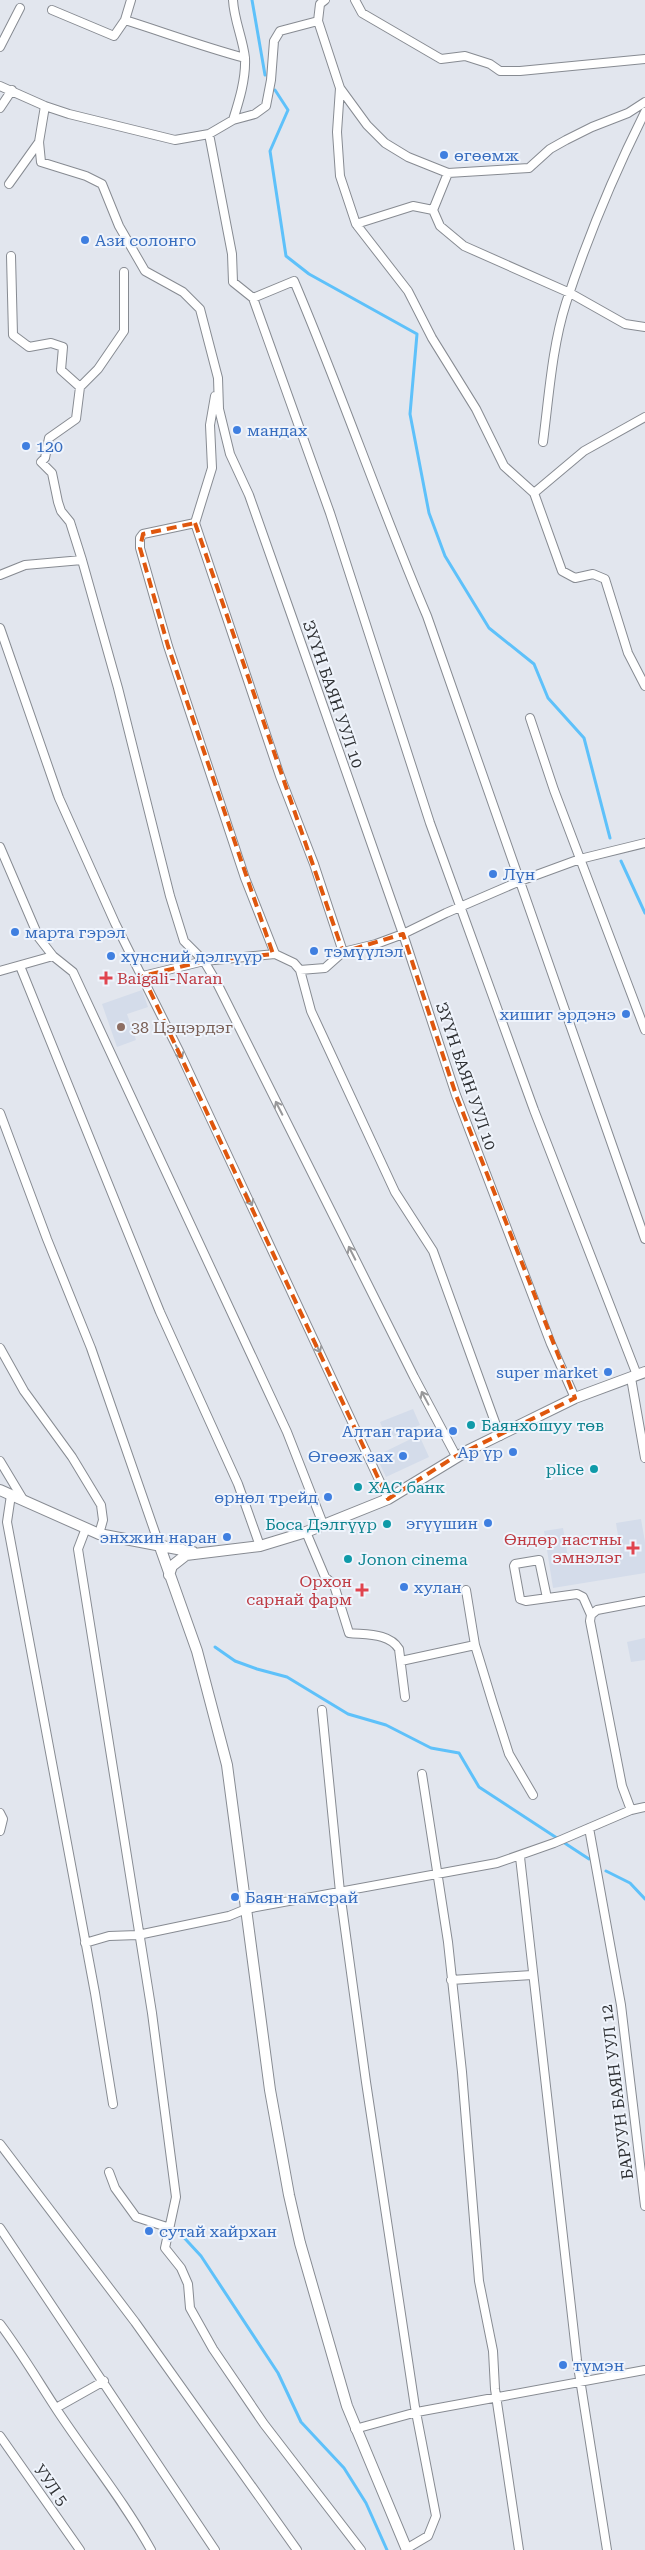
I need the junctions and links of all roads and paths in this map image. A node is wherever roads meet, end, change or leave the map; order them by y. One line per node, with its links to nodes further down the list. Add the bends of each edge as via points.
1 (131, 0): 7 (street)
2 (233, 0): 10 (street)
3 (355, 0): 11 (street, via 362,13 441,60 465,56 500,70 520,71)
4 (322, 1): 8 (street)
5 (20, 8): 9 (street)
6 (52, 10): 7 (street, via 114,36)
7 (125, 20): 10 (street, via 189,43)
8 (318, 21): 13 (street); 19 (street, via 280,31 274,41 266,106 255,114)
9 (0, 46)
10 (245, 58): 19 (street, via 241,93)
11 (645, 59)
12 (0, 86): 14 (street)
13 (340, 88): 22 (street, via 385,143); 25 (street, via 337,132 340,176)
14 (12, 90): 16 (street); 17 (street)
15 (645, 102): 22 (street, via 550,149 528,168)
16 (45, 106): 20 (street, via 175,140); 21 (street, ЗҮҮН БАЯН УУЛ 10)
17 (0, 108)
18 (645, 112): 28 (street, via 597,219)
19 (233, 120): 20 (street)
20 (209, 134): 29 (street, via 232,254 233,282)
21 (39, 142): 23 (street); 31 (street, ЗҮҮН БАЯН УУЛ 10, via 41,162 102,184 119,226 145,271 183,292 200,309)
22 (448, 174): 24 (street)
23 (9, 184)
24 (433, 210): 25 (street, via 413,206); 28 (street, via 440,226 464,246)
25 (356, 224): 37 (street, via 408,291 432,338 476,409 504,466)
26 (11, 256): 32 (street, via 13,335 29,347 51,343 63,347 61,370)
27 (124, 272): 32 (street, via 124,331 98,369)
28 (570, 294): 30 (street, via 625,324); 34 (street, via 554,361)
29 (253, 298): 47 (street, via 294,280 427,616); 48 (street, via 330,513 406,751)
30 (645, 327)
31 (218, 378): 35 (street, via 210,425); 36 (street, ЗҮҮН БАЯН УУЛ 10, via 219,409)
32 (80, 387): 39 (street, via 76,419 49,438 45,458 41,462 52,473 61,512 70,522)
33 (645, 417): 37 (street, via 584,451)
34 (543, 442)
35 (213, 449): 36 (street); 38 (street, via 212,468)
36 (230, 454): 49 (street, ЗҮҮН БАЯН УУЛ 10, via 252,505)
37 (534, 493): 42 (street, via 562,571 575,578 593,574 605,579 628,653)
38 (195, 523): 50 (street); 51 (street, via 143,534 140,548 168,646 242,869)
39 (82, 560): 40 (street, via 25,565); 53 (street, via 170,896 184,941)
40 (0, 576)
41 (0, 628): 57 (street, via 60,798 115,923)
42 (645, 686)
43 (530, 718): 46 (street)
44 (645, 843): 46 (street)
45 (0, 847): 52 (street, via 39,938)
46 (580, 859): 47 (street); 58 (street)
47 (520, 881): 48 (street); 60 (street)
48 (462, 908): 49 (street); 62 (street, via 534,1110)
49 (403, 934): 50 (street); 63 (street, ЗҮҮН БАЯН УУЛ 10, via 456,1095 551,1344)
50 (343, 952): 55 (street, via 325,968)
51 (275, 954): 53 (street); 55 (street, via 294,962)
52 (53, 956): 54 (street); 72 (street, via 73,972 287,1432)
53 (204, 961): 57 (street); 65 (street, one-way to 53)
54 (20, 966): 56 (street); 77 (street, via 160,1312 238,1484)
55 (300, 970): 64 (street, via 311,1011 395,1192 434,1251)
56 (0, 971)
57 (143, 976): 70 (street, one-way to 70)
58 (645, 1030)
59 (0, 1113): 76 (street, via 91,1348)
60 (645, 1239)
61 (0, 1348): 75 (street, via 24,1391 72,1457 101,1505 103,1520)
62 (638, 1375): 63 (street); 66 (street)
63 (575, 1398): 64 (street)
64 (500, 1436): 65 (street)
65 (456, 1456): 70 (street)
66 (645, 1458)
67 (0, 1461): 71 (street)
68 (0, 1490): 69 (street)
69 (10, 1495): 71 (street); 100 (street, via 7,1522)
70 (388, 1499): 72 (street)
71 (25, 1502): 73 (street)
72 (323, 1524): 74 (street)
73 (86, 1528): 75 (street); 99 (street, via 78,1549)
74 (306, 1532): 77 (street); 85 (street, via 325,1577 334,1585 349,1633 390,1638 399,1649)
75 (99, 1534): 76 (street)
76 (159, 1544): 78 (street); 79 (street)
77 (260, 1546): 78 (street)
78 (194, 1552): 79 (street, via 178,1559)
79 (170, 1575): 98 (street, via 196,1651 227,1765)
80 (466, 1590): 84 (street)
81 (547, 1598): 81 (street, via 520,1600 515,1564 539,1560); 83 (street, via 577,1594 583,1597)
82 (645, 1601): 83 (street, via 597,1610)
83 (591, 1615): 91 (street, via 622,1786)
84 (475, 1645): 85 (street); 89 (street, via 509,1754)
85 (401, 1661): 86 (street)
86 (405, 1697)
87 (322, 1710): 97 (street)
88 (422, 1774): 96 (street)
89 (533, 1795)
90 (645, 1807): 91 (street)
91 (631, 1810): 93 (street)
92 (0, 1813): 94 (street, via 3,1827)
93 (589, 1828): 95 (street); 106 (street, БАРУУН БАЯН УУЛ 12, via 621,2005)
94 (0, 1831)
95 (520, 1857): 96 (street); 101 (street)
96 (436, 1875): 97 (street); 102 (street)
97 (340, 1892): 98 (street); 115 (street)
98 (246, 1909): 99 (street, via 229,1916); 116 (street, via 270,2090 289,2195 313,2293)
99 (138, 1935): 100 (street, via 109,1936); 108 (street, via 152,2013 176,2197)
100 (85, 1943): 103 (street)
101 (532, 1974): 102 (street); 112 (street)
102 (451, 1980): 113 (street, via 479,2281 493,2351)
103 (113, 2104)
104 (0, 2144): 122 (street, via 135,2322)
105 (109, 2172): 108 (street, via 115,2188 136,2217)
106 (645, 2206)
107 (0, 2228): 111 (street)
108 (170, 2228): 123 (street, via 165,2248 181,2268 188,2284 190,2308 213,2349 264,2424)
109 (0, 2324): 114 (street)
110 (645, 2370): 112 (street)
111 (104, 2381): 114 (street); 121 (street)
112 (580, 2381): 113 (street); 125 (street)
113 (497, 2397): 115 (street); 124 (street)
114 (56, 2408): 120 (street, via 139,2527)
115 (416, 2412): 116 (street); 118 (street, via 436,2516 428,2536)
116 (355, 2429): 118 (street)
117 (0, 2436): 119 (street, УУЛ 5)
118 (407, 2549)
119 (80, 2550)
120 (151, 2550)
121 (215, 2550)
122 (297, 2550)
123 (361, 2550)
124 (519, 2550)
125 (607, 2550)

